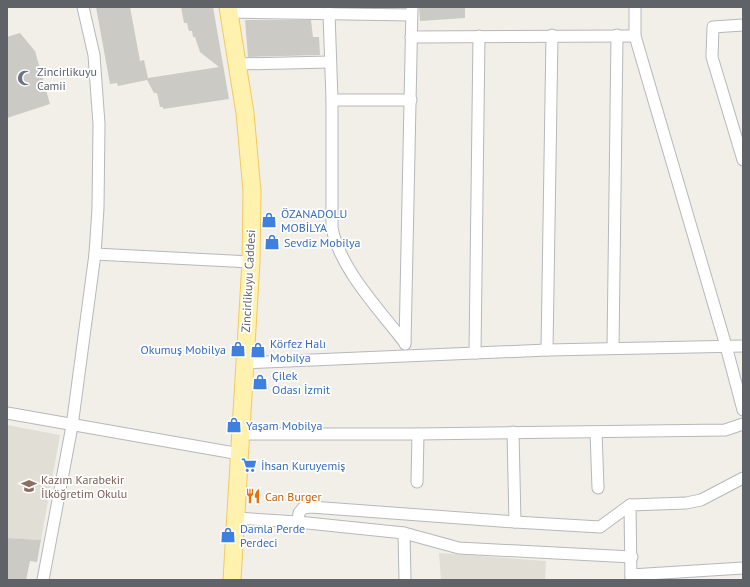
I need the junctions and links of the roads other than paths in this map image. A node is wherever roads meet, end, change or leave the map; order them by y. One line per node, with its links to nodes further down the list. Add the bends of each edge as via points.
1 (84, 7): 17 (street, via 94,55 98,124)
2 (635, 7): 10 (street)
3 (229, 9): 5 (street); 13 (main road, Zincirlikuyu Caddesi)
4 (411, 11): 5 (street); 11 (street)
5 (329, 14): 12 (street)
6 (743, 25): 16 (street, via 713,27 712,57)
7 (552, 35): 8 (street); 9 (street); 23 (street)
8 (617, 35): 10 (street); 22 (street)
9 (479, 36): 11 (street); 24 (street)
10 (636, 36): 20 (street)
11 (411, 37): 15 (street)
12 (330, 62): 13 (street); 14 (street)
13 (238, 64): 18 (main road, Zincirlikuyu Caddesi, via 251,184)
14 (332, 100): 15 (street); 19 (street, via 332,228 335,243 347,267)
15 (411, 100): 19 (street)
16 (743, 160)
17 (95, 254): 18 (street); 30 (street)
18 (251, 262): 26 (main road, Zincirlikuyu Caddesi)
19 (405, 343): 25 (street)
20 (726, 346): 21 (street); 22 (street); 27 (street)
21 (743, 346)
22 (612, 348): 23 (street)
23 (547, 350): 24 (street)
24 (475, 353): 25 (street)
25 (405, 355): 26 (street)
26 (244, 363): 33 (main road, Zincirlikuyu Caddesi)
27 (743, 410)
28 (7, 414): 30 (street)
29 (743, 424): 32 (street, via 725,430)
30 (72, 426): 35 (street); 47 (street)
31 (513, 432): 32 (street); 34 (street); 42 (street)
32 (596, 432): 38 (street)
33 (241, 434): 34 (street); 35 (main road, Zincirlikuyu Caddesi)
34 (418, 434): 37 (street)
35 (240, 454): 40 (main road, Zincirlikuyu Caddesi)
36 (743, 478): 39 (street, via 701,500)
37 (417, 482)
38 (598, 488)
39 (630, 505): 42 (street, via 600,527); 44 (street)
40 (236, 518): 41 (street); 48 (main road, Zincirlikuyu Caddesi)
41 (298, 522): 42 (street, via 299,513 303,508 311,507); 43 (street)
42 (515, 522)
43 (404, 533): 44 (street, via 459,548); 49 (street)
44 (632, 557): 46 (street)
45 (743, 568): 46 (street)
46 (631, 578)
47 (43, 580)
48 (232, 580)
49 (405, 580)

